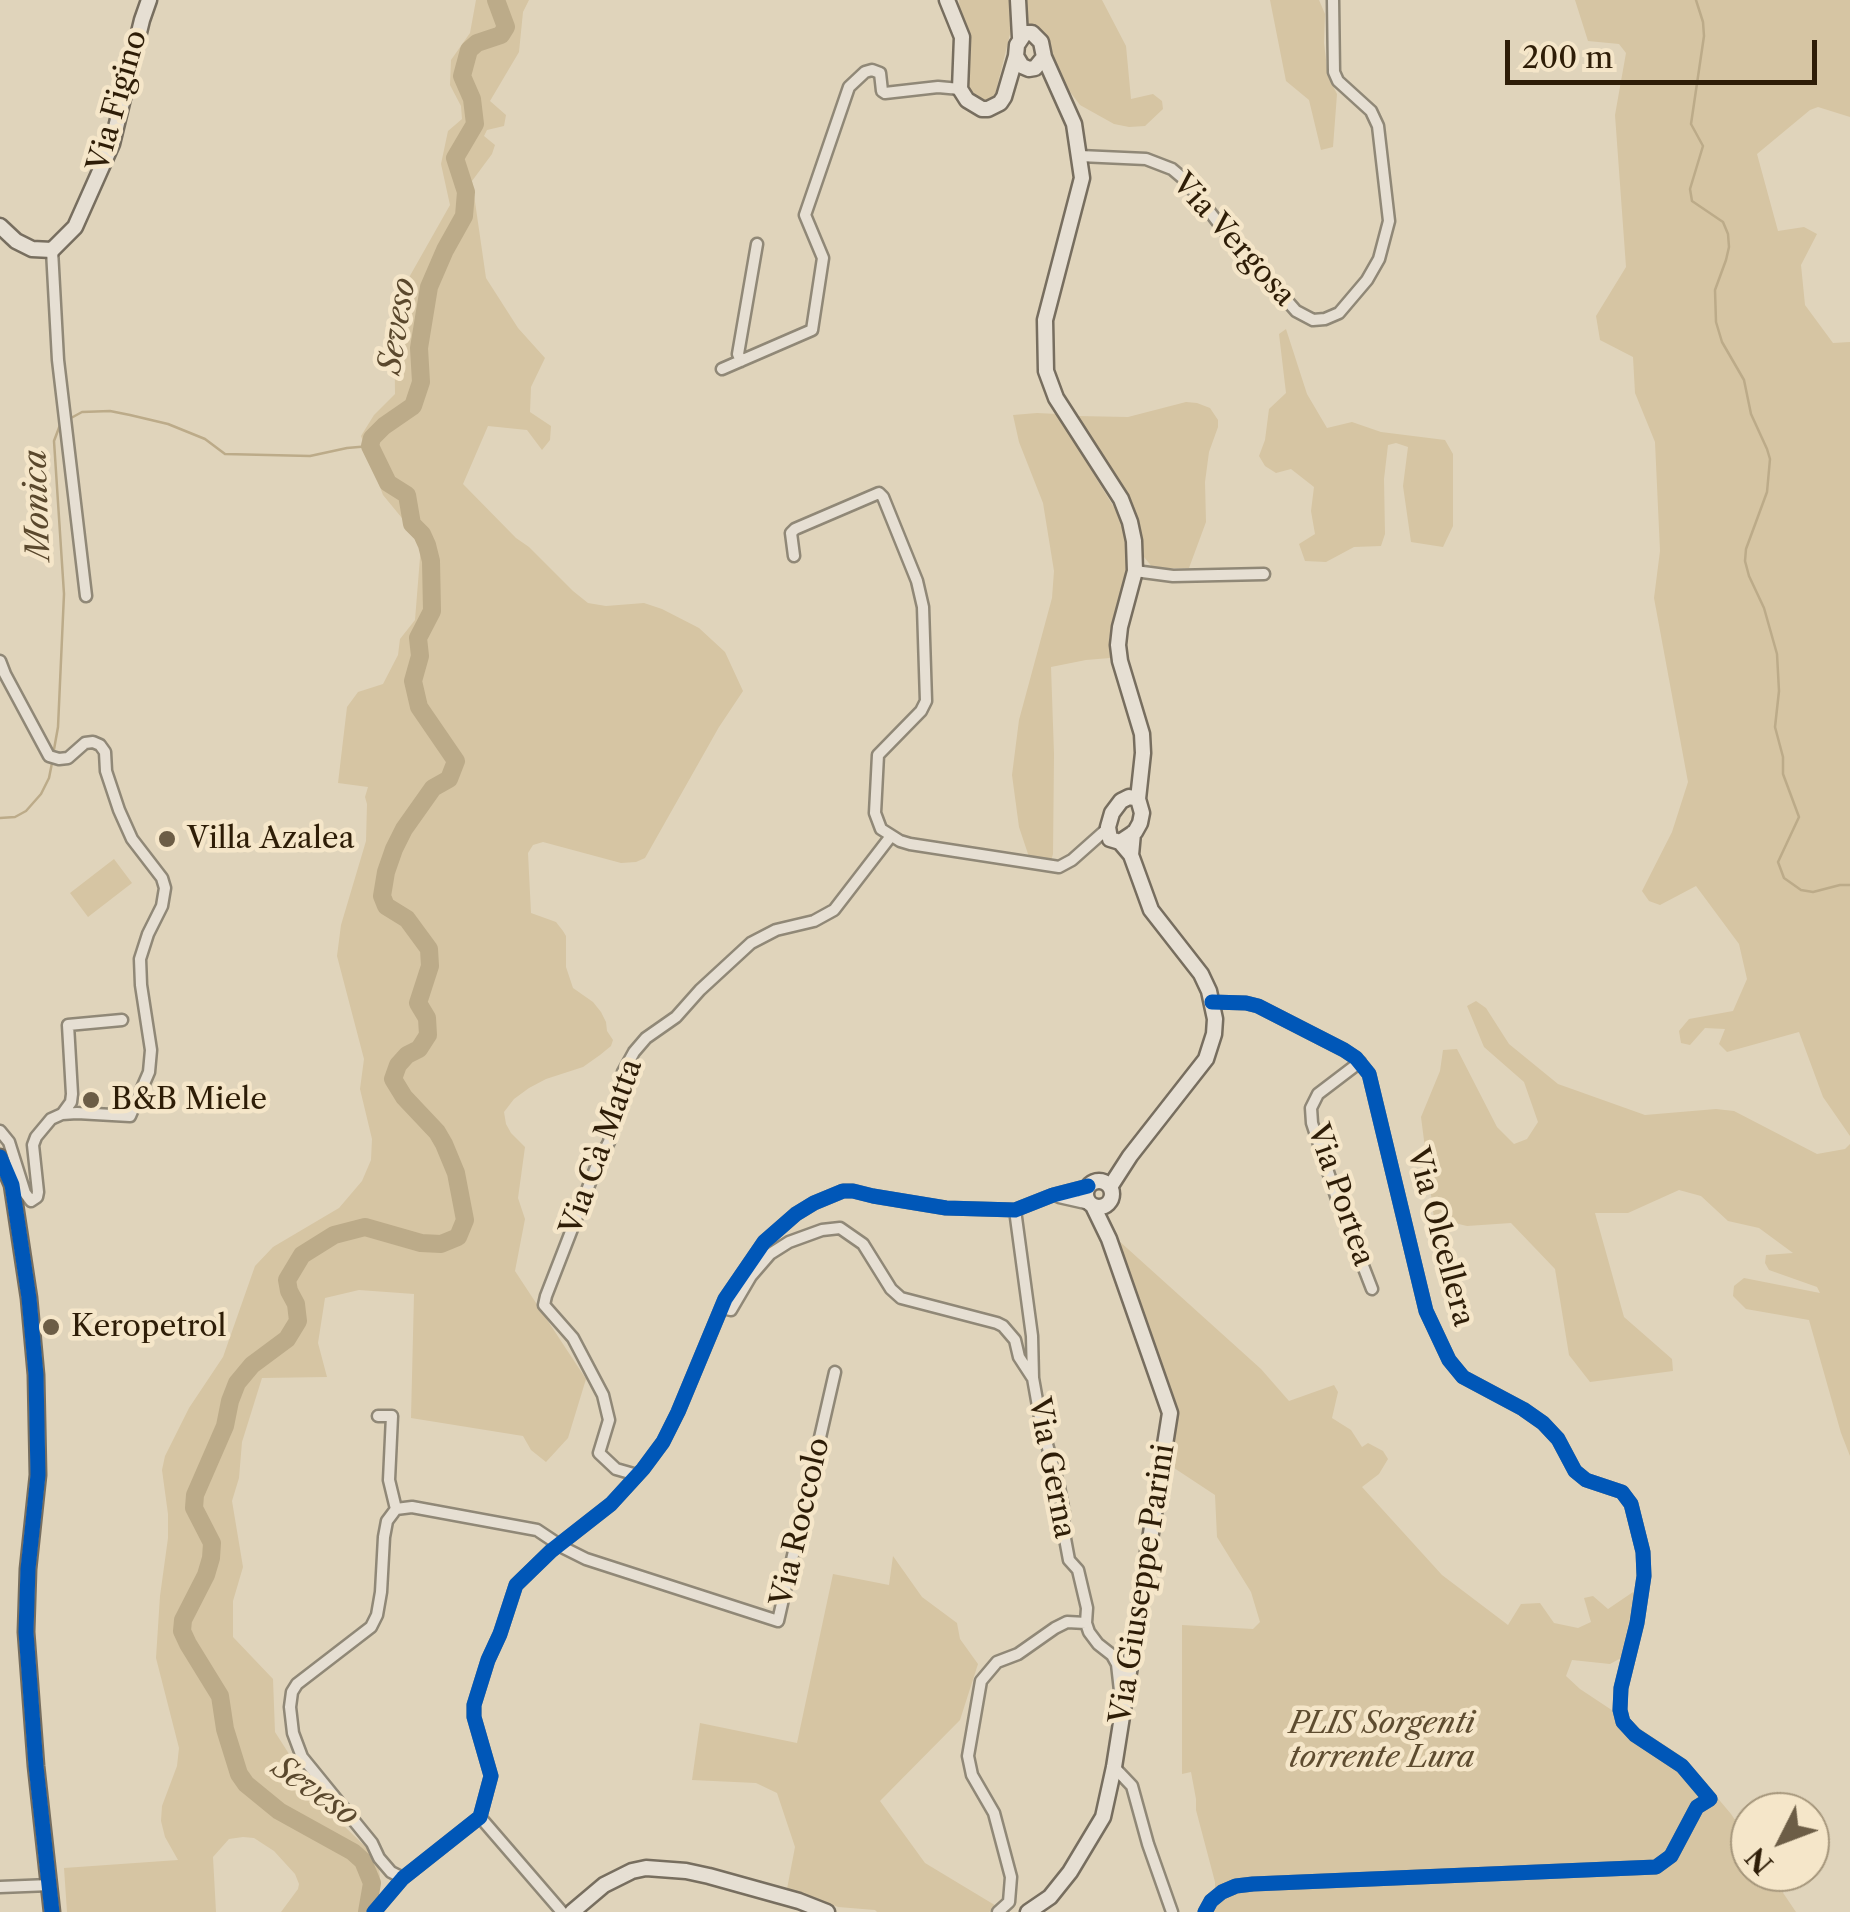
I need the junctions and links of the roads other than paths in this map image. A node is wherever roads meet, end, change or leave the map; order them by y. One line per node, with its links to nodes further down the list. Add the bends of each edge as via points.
1 (149, 0): 13 (street, Via Figino, via 112,144 75,227)
2 (948, 0): 8 (street, via 962,36)
3 (1333, 0): 10 (street, Via Vergosa, via 1334,72 1378,126 1389,221 1379,258 1339,313 1314,320 1296,311 1172,169 1146,159)
4 (1019, 3): 5 (street)
5 (1026, 35): 6 (street, via 1041,42); 7 (street, via 1016,46)
6 (1044, 58): 7 (street, via 1035,68); 9 (street)
7 (1025, 64): 8 (street, via 988,109 975,106); 9 (street)
8 (960, 89): 14 (street, via 885,93 880,73 872,70 849,87 805,215 823,258 812,330)
9 (1058, 93): 10 (street)
10 (1080, 156): 17 (street, via 1078,202 1045,320 1046,372 1121,499)
11 (0, 226): 13 (street, via 16,241)
12 (758, 244): 14 (street)
13 (52, 250): 19 (street)
14 (741, 361): 15 (street)
15 (722, 369)
16 (794, 556): 22 (street, via 795,529 880,493 916,582 926,701 878,755 875,812)
17 (1135, 571): 18 (street); 21 (street, via 1118,645 1142,734)
18 (1264, 574)
19 (86, 596)
20 (0, 661): 27 (street, via 54,758 100,745 132,840 164,888 140,959 151,1050 130,1116)
21 (1131, 799): 23 (street, via 1112,813); 23 (street, via 1142,813 1140,823)
22 (886, 832): 23 (street, via 910,844 1059,867 1094,841); 40 (street, Via Cà Matta, via 834,910 751,943 646,1038 623,1072 609,1142 544,1306 573,1338 604,1395 610,1420 599,1453 616,1469)
23 (1118, 836): 24 (street, via 1151,910 1200,974)
24 (1212, 1002): 26 (street, via 1258,1006); 30 (street, via 1216,1018 1206,1059)
25 (122, 1020): 27 (street, via 68,1025 72,1094)
26 (1360, 1062): 35 (street, Via Portea, via 1318,1094 1312,1123); 58 (street, Via Olcellera, via 1369,1074 1426,1311 1449,1360 1463,1377 1543,1423 1586,1480 1622,1492 1632,1504 1644,1576 1621,1688 1623,1722 1682,1766 1710,1799 1697,1807 1670,1856 1656,1867 1252,1884 1222,1892)
27 (62, 1114): 28 (street, via 42,1128 33,1145 38,1192 31,1201)
28 (0, 1131)
29 (0, 1156): 48 (street, via 12,1186 36,1375 38,1475 26,1632)
30 (1101, 1189): 31 (street); 32 (street, Via Giuseppe Parini, via 1086,1196); 34 (street, Via Giuseppe Parini)
31 (1053, 1195): 32 (street); 33 (street)
32 (1092, 1205): 34 (street, Via Giuseppe Parini)
33 (1015, 1210): 36 (street, via 837,1192 780,1226); 38 (street, Via Gerna)
34 (1109, 1238): 44 (street, Via Giuseppe Parini, via 1170,1413)
35 (1372, 1290)
36 (722, 1308): 38 (street, via 731,1310 770,1254 840,1228 863,1244 900,1298 1003,1326); 40 (street, via 678,1412)
37 (835, 1372): 42 (street, Via Roccolo, via 778,1620 608,1567)
38 (1032, 1378): 43 (street, Via Gerna)
39 (378, 1416): 41 (street, via 392,1416 389,1480)
40 (638, 1476): 42 (street)
41 (396, 1509): 42 (street, via 518,1525); 47 (street, via 384,1537 371,1627 297,1684 290,1707 302,1757 379,1858)
42 (560, 1544): 46 (street, via 516,1585 476,1694 474,1717 491,1776)
43 (1086, 1623): 44 (street, Via Gerna, via 1112,1654); 55 (street, via 1055,1628 997,1662 981,1681 968,1756 994,1813 1011,1877 1009,1902)
44 (1122, 1711): 45 (street, Via Giuseppe Parini)
45 (1114, 1767): 56 (street, Via Giuseppe Parini, via 1103,1818 1070,1872); 57 (street, via 1132,1786)
46 (480, 1817): 47 (street); 52 (street)
47 (403, 1878): 51 (street)
48 (50, 1886): 49 (street); 50 (street)
49 (0, 1887)
50 (52, 1912)
51 (374, 1912)
52 (562, 1912)
53 (572, 1912): 54 (street, via 604,1885 646,1868 686,1870)
54 (827, 1912)
55 (998, 1912)
56 (1028, 1912)
57 (1172, 1912)
58 (1205, 1912)

